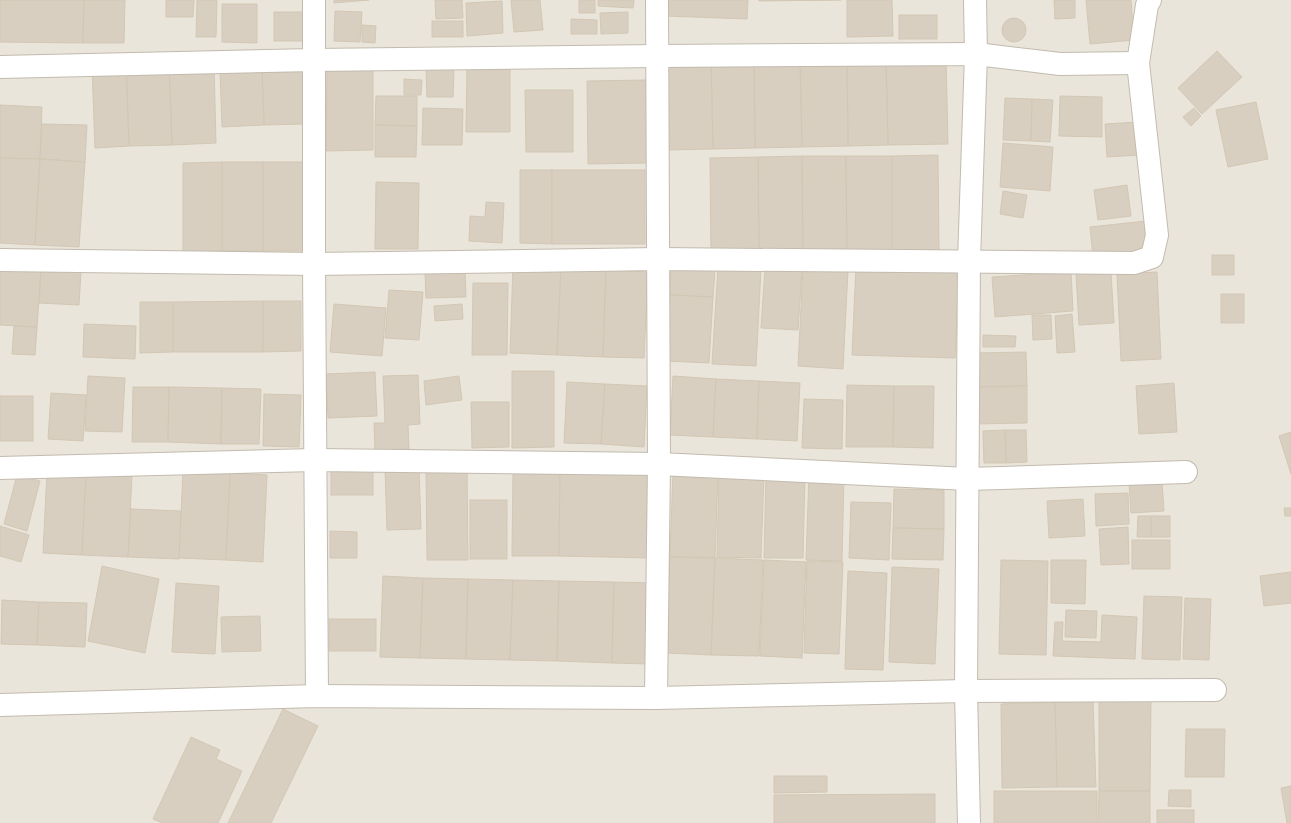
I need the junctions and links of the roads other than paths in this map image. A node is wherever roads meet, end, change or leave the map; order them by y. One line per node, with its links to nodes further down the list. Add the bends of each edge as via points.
1 (314, 0): 7 (street)
2 (657, 0): 6 (street)
3 (974, 0): 5 (street)
4 (1150, 0): 8 (street, via 1147,5)
5 (976, 54): 6 (street); 8 (street, via 1060,64); 12 (street)
6 (657, 56): 7 (street); 10 (street)
7 (314, 60): 9 (street); 13 (street)
8 (1138, 63): 12 (street, via 1157,235 1152,256 1134,263)
9 (0, 67)
10 (658, 259): 12 (street); 13 (street); 15 (street)
11 (0, 260): 13 (street)
12 (969, 261): 18 (street)
13 (314, 264): 14 (street)
14 (316, 460): 15 (street); 16 (street); 21 (street)
15 (659, 464): 18 (street); 22 (street)
16 (0, 468)
17 (1186, 472): 18 (street)
18 (968, 479): 20 (street)
19 (1216, 690): 20 (street)
20 (966, 691): 22 (street); 24 (street)
21 (317, 696): 22 (street); 23 (street)
22 (656, 698)
23 (0, 706)
24 (969, 823)

